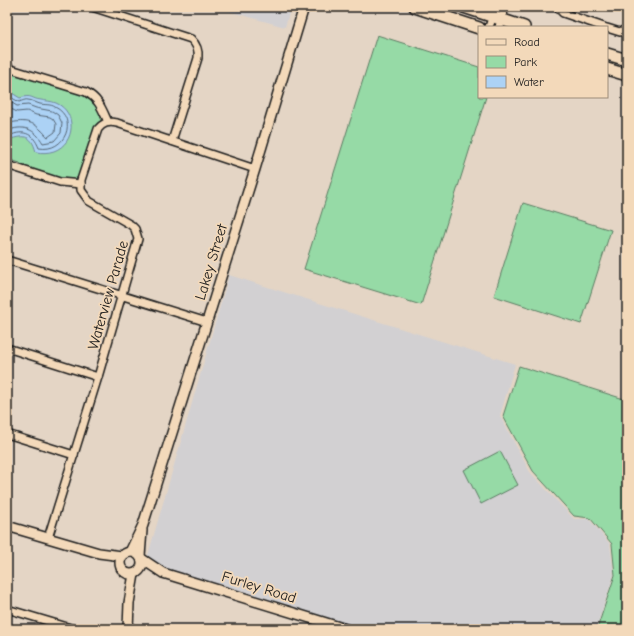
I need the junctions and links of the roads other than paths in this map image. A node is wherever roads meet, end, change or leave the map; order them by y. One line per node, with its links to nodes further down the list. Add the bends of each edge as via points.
1 (92, 7): 19 (street, via 191,39 198,49 198,58)
2 (304, 7): 21 (street, Lakey Street)
3 (415, 7): 10 (main road)
4 (464, 7): 7 (main road)
5 (505, 7): 7 (street)
6 (557, 7): 9 (street, via 563,13)
7 (495, 19): 8 (main road)
8 (520, 26)
9 (601, 26)
10 (478, 28)
11 (608, 28): 12 (street, via 620,32)
12 (627, 28)
13 (608, 54): 14 (main road)
14 (627, 60)
15 (7, 66): 18 (street, via 92,95 100,104)
16 (608, 69): 17 (main road)
17 (627, 75)
18 (108, 122): 19 (street); 22 (street, via 98,129)
19 (172, 141): 21 (street)
20 (7, 165): 22 (street, via 60,182)
21 (255, 169): 25 (street, Lakey Street)
22 (81, 184): 24 (street, Waterview Parade, via 83,194 89,201 131,225 136,232 138,244)
23 (7, 260): 24 (street)
24 (122, 296): 25 (street); 27 (street, Waterview Parade)
25 (207, 322): 30 (street, Lakey Street)
26 (7, 348): 27 (street)
27 (98, 377): 29 (street, Waterview Parade)
28 (7, 434): 29 (street)
29 (74, 454): 32 (street, Waterview Parade)
30 (143, 525): 34 (street, Lakey Street); 35 (street, Lakey Street)
31 (7, 526): 32 (street, Furley Road)
32 (48, 538): 33 (street, Furley Road)
33 (99, 553): 34 (street, Furley Road); 36 (street, Furley Road)
34 (126, 554): 35 (street, via 134,552); 36 (street, Lakey Street, via 119,562)
35 (141, 558): 36 (street, Lakey Street, via 142,566); 37 (street, Furley Road)
36 (129, 571): 37 (street, Furley Road); 40 (street, Lakey Street)
37 (163, 573): 41 (street, Furley Road)
38 (7, 609): 39 (street)
39 (74, 629)
40 (128, 629)
41 (346, 629)

